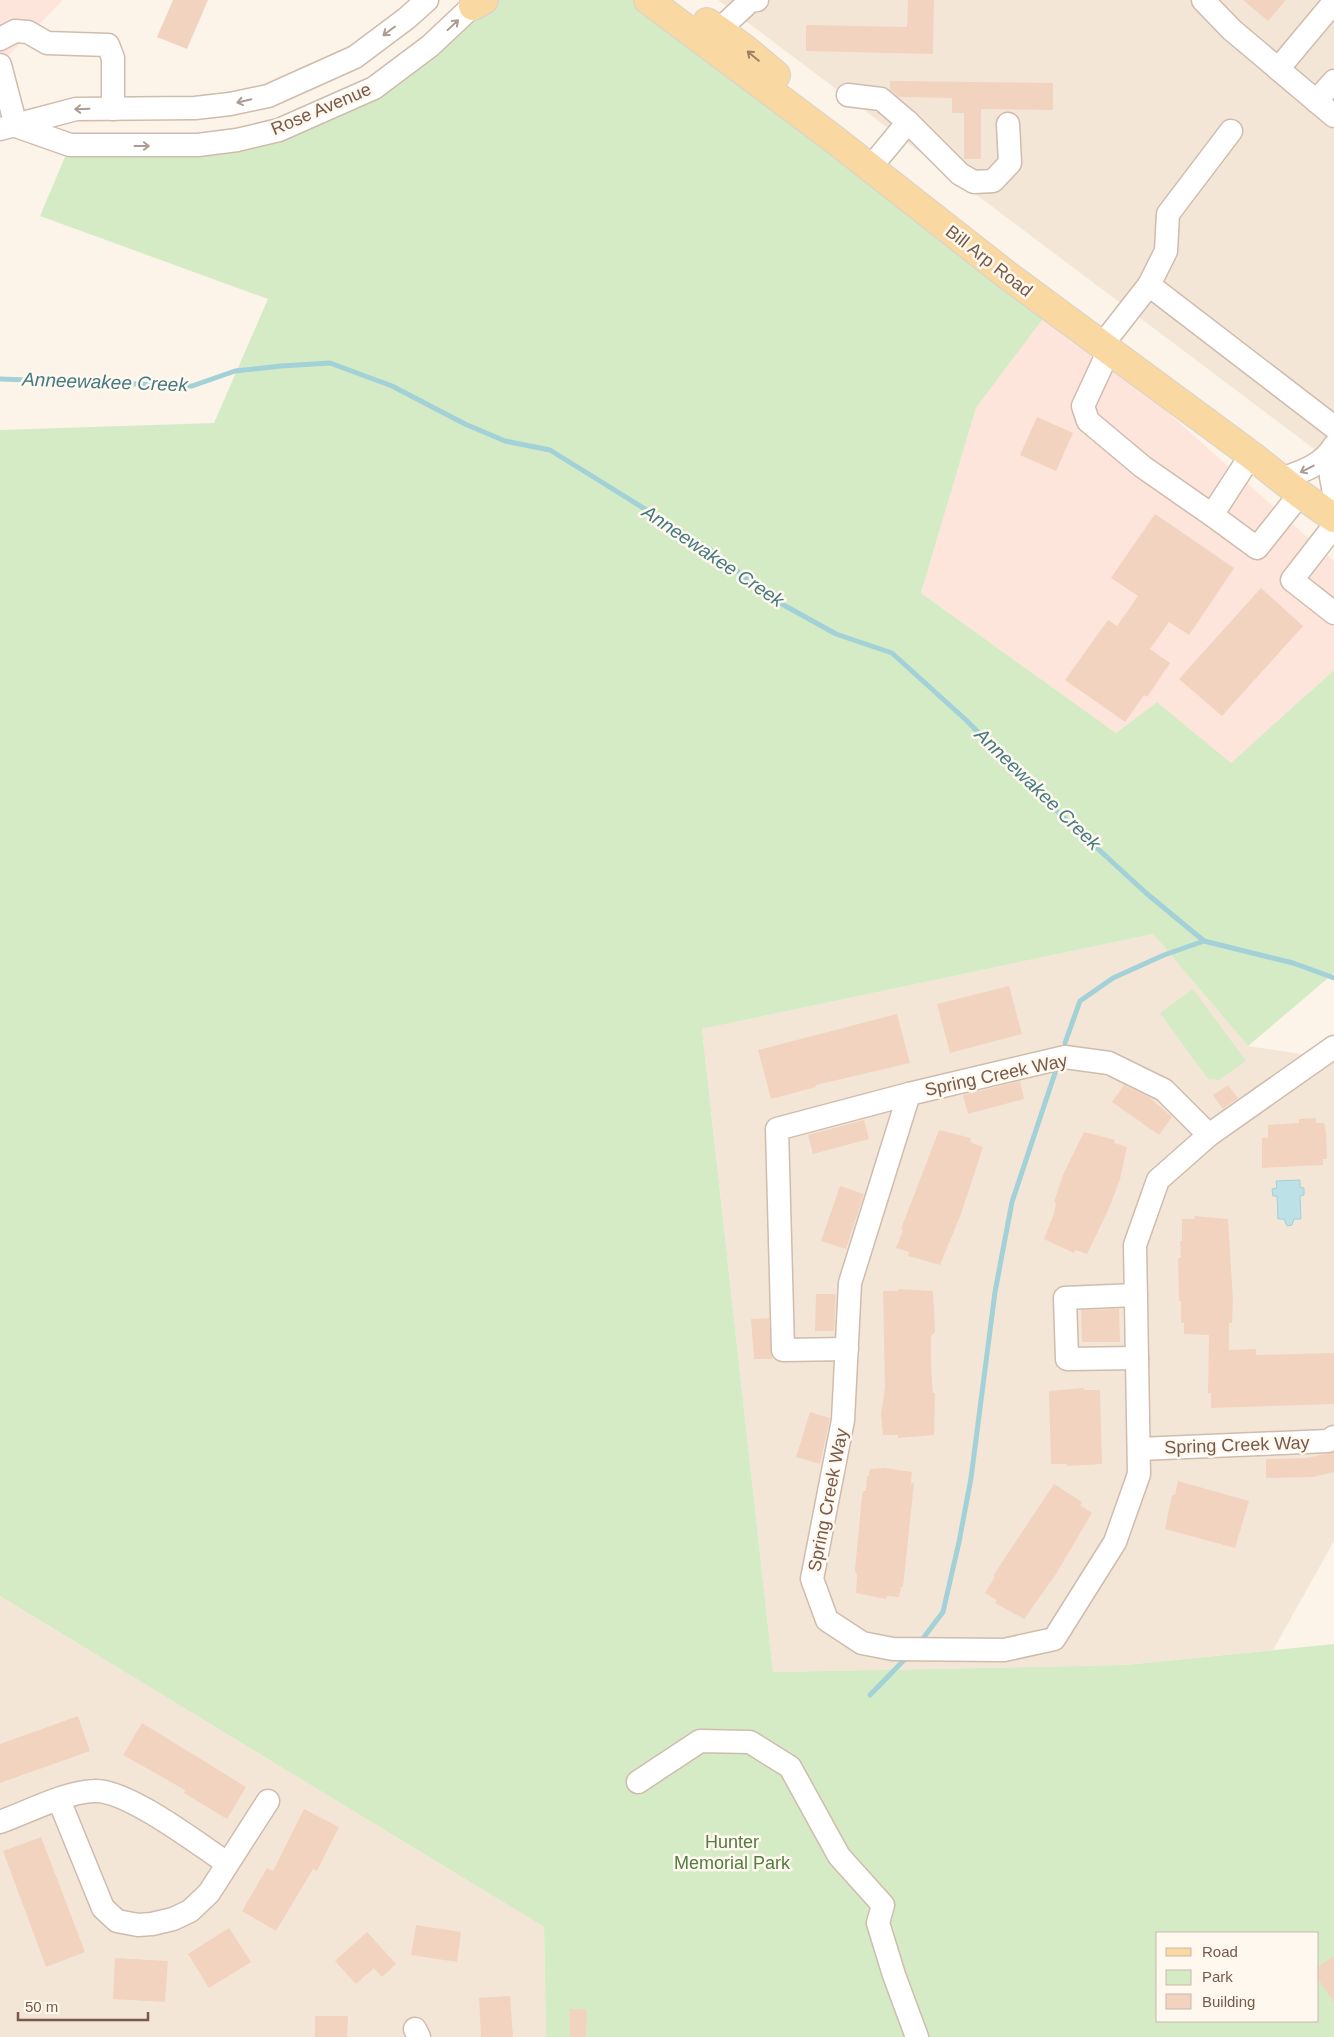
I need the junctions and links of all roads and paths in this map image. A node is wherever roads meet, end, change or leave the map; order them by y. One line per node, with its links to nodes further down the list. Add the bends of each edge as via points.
1 (427, 0): 16 (street, Rose Avenue, one-way to 16, via 356,57 268,96 195,108)
2 (628, 0): 7 (main road)
3 (757, 0): 8 (street, via 750,1)
4 (1203, 0): 11 (street, via 1232,30)
5 (479, 2): 20 (street, Rose Avenue, one-way to 5, via 70,145 198,145 279,130 374,88 430,46)
6 (1334, 2): 11 (street)
7 (663, 4): 8 (main road); 13 (main road, Bill Arp Road)
8 (719, 30): 13 (main road, one-way to 8, via 776,75)
9 (0, 40): 16 (street, via 15,32 28,32 47,43 108,44 113,58)
10 (0, 65): 20 (street)
11 (1278, 68): 15 (street)
12 (1334, 81): 15 (street)
13 (773, 94): 22 (main road, Bill Arp Road)
14 (848, 95): 18 (street, via 881,99)
15 (1316, 101): 17 (street)
16 (114, 109): 20 (street, Rose Avenue, one-way to 20, via 76,109)
17 (1334, 116)
18 (908, 122): 19 (street, via 960,174 974,182 993,181 1010,163); 22 (street)
19 (1008, 124)
20 (8, 128)
21 (1231, 131): 23 (street, via 1168,214 1166,251)
22 (870, 168): 24 (main road, Bill Arp Road)
23 (1149, 285): 24 (street); 25 (street)
24 (1105, 348): 27 (main road, Bill Arp Road); 30 (street, via 1083,406 1088,421 1143,467)
25 (1334, 427)
26 (1332, 449): 28 (street, one-way to 28); 29 (street)
27 (1250, 455): 28 (main road, Bill Arp Road); 30 (street)
28 (1290, 487): 30 (street, via 1257,548); 31 (main road, Bill Arp Road)
29 (1334, 493)
30 (1212, 515)
31 (1334, 518)
32 (1334, 526): 33 (street, via 1292,580)
33 (1334, 614)
34 (1331, 1055): 36 (street, Spring Creek Way)
35 (908, 1094): 36 (street, Spring Creek Way, via 1065,1057 1109,1063 1164,1090); 38 (street, Spring Creek Way, via 850,1283); 38 (street, Spring Creek Way, via 777,1129 783,1350)
36 (1209, 1135): 37 (street, Spring Creek Way, via 1158,1180 1135,1245)
37 (1136, 1294): 39 (street, Spring Creek Way); 39 (street, via 1065,1298 1067,1358)
38 (846, 1349): 41 (street, Spring Creek Way, via 843,1420 812,1579 827,1620 862,1643 893,1650 1004,1650 1054,1639 1115,1542 1139,1474)
39 (1137, 1358): 41 (street, Spring Creek Way)
40 (1334, 1437): 41 (street, Spring Creek Way, via 1328,1441)
41 (1139, 1449)
42 (638, 1782): 47 (street, via 700,1741 750,1742 790,1767 839,1856 883,1905 878,1923)
43 (59, 1800): 45 (street); 46 (street, via 93,1791 123,1797); 46 (street, via 103,1908 117,1921 152,1924 190,1911 209,1893)
44 (268, 1801): 46 (street)
45 (0, 1822)
46 (227, 1863)
47 (917, 2037)

